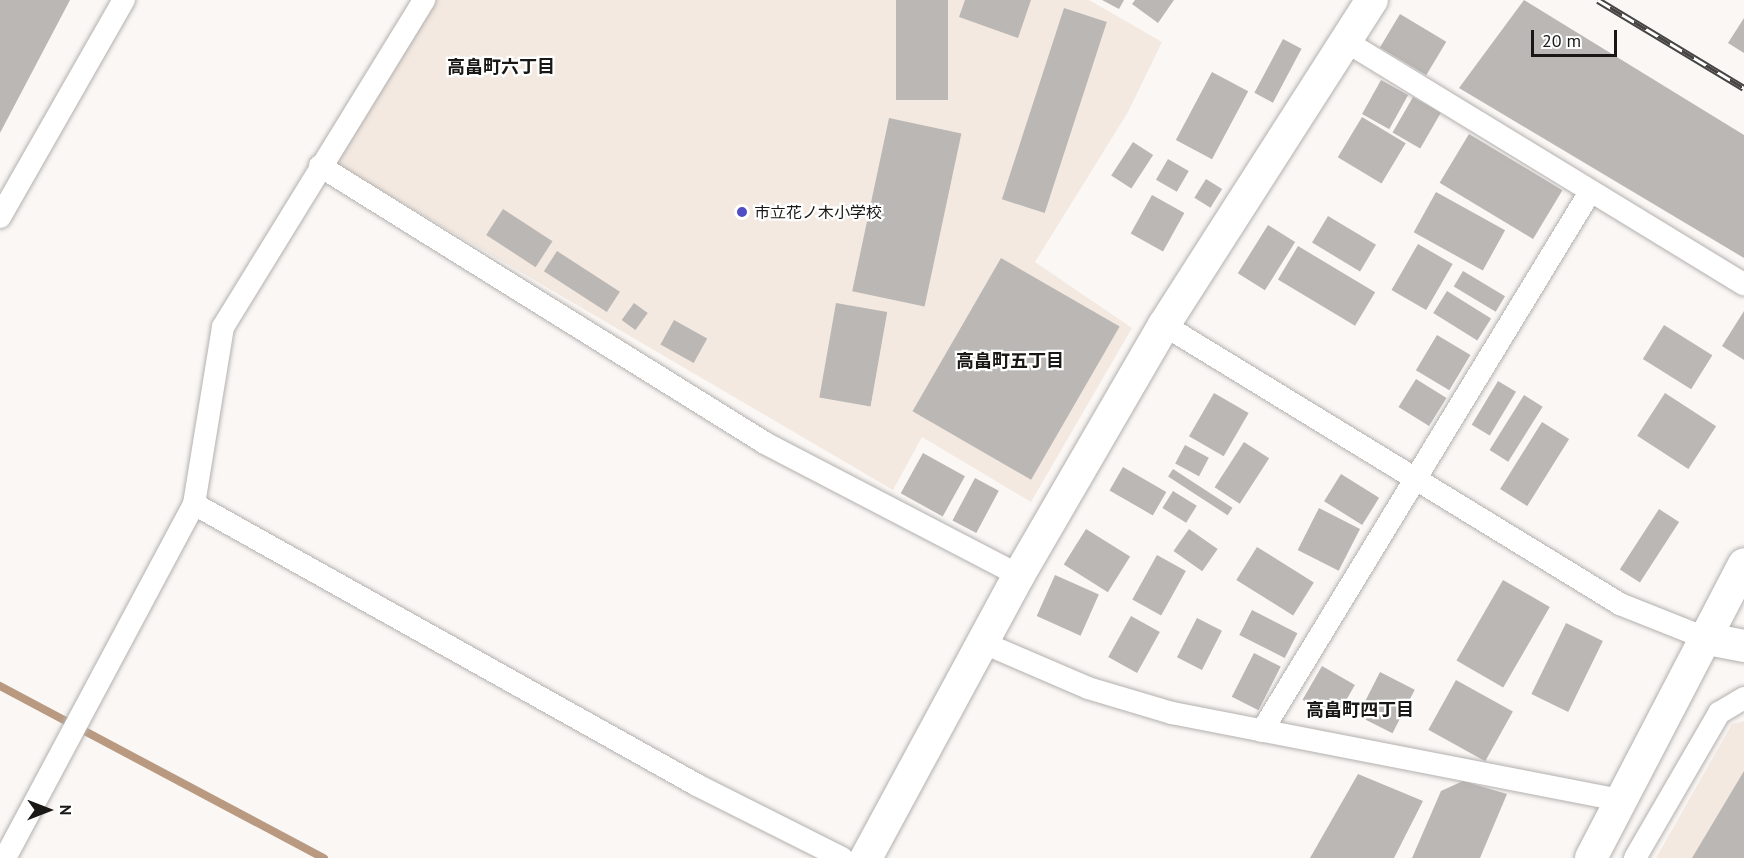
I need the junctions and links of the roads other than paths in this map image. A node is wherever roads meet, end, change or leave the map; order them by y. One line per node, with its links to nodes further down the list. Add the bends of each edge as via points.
1 (124, 0): 7 (street)
2 (424, 0): 5 (street)
3 (1372, 0): 4 (street)
4 (1347, 42): 6 (street); 9 (street)
5 (320, 166): 11 (street, via 223,327); 13 (street, via 765,442)
6 (1590, 192): 8 (street); 10 (street)
7 (0, 217)
8 (1744, 284)
9 (1164, 325): 10 (street); 13 (street)
10 (1416, 482): 14 (street, via 1620,604); 18 (street)
11 (194, 504): 20 (street); 21 (street, via 697,785)
12 (1744, 564): 14 (street)
13 (1019, 575): 15 (street)
14 (1708, 639): 16 (street); 19 (street)
15 (986, 644): 18 (street, via 1088,688); 22 (street)
16 (1744, 646)
17 (1744, 698): 24 (street, via 1719,713)
18 (1263, 731): 19 (street)
19 (1623, 801): 23 (street)
20 (5, 858)
21 (842, 858)
22 (866, 858)
23 (1591, 858)
24 (1635, 858)

